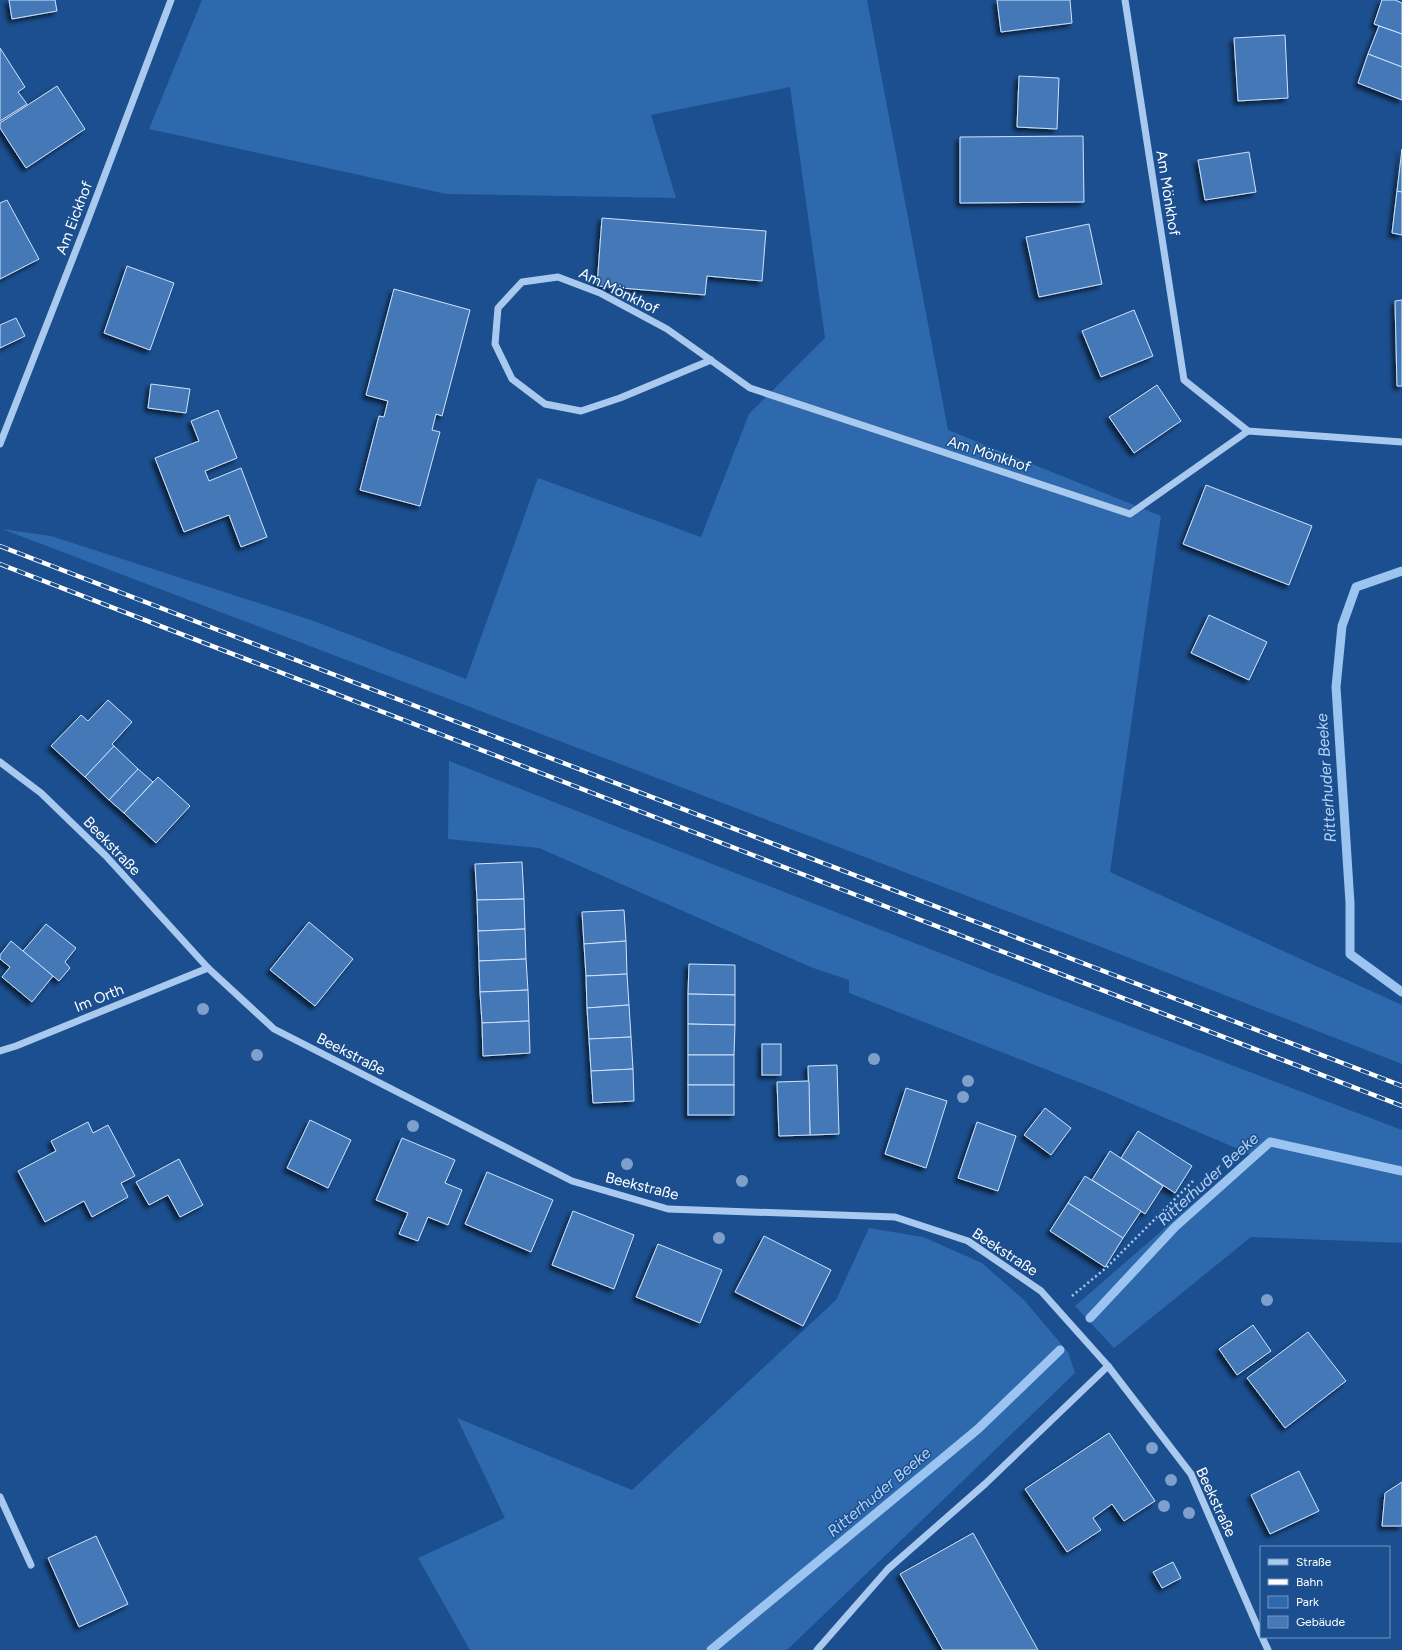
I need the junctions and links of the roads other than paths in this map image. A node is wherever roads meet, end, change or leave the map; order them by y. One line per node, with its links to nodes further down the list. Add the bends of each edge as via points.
1 (171, 0): 5 (street, Am Eickhof, via 87,222)
2 (1125, 0): 4 (street, Am Mönkhof, via 1184,380)
3 (711, 360): 3 (street, Am Mönkhof, via 620,398 581,411 545,404 512,379 495,344 498,308 522,282 558,277 600,293 667,329); 4 (street, Am Mönkhof, via 750,388 1130,514)
4 (1248, 431): 6 (street)
5 (2, 435): 7 (street, Am Eickhof)
6 (1402, 442)
7 (0, 444)
8 (0, 762): 9 (street, Beekstraße, via 41,792 106,856)
9 (208, 968): 10 (street, Im Orth); 11 (street, Beekstraße, via 274,1029 572,1181 668,1209 895,1217 968,1241 1041,1291)
10 (0, 1051)
11 (1108, 1366): 14 (street, Beekstraße, via 1191,1474); 16 (street, via 985,1484 888,1569)
12 (0, 1497): 13 (street)
13 (32, 1565)
14 (1260, 1631)
15 (1263, 1638): 17 (street, Beekstraße)
16 (817, 1650)
17 (1268, 1650)

